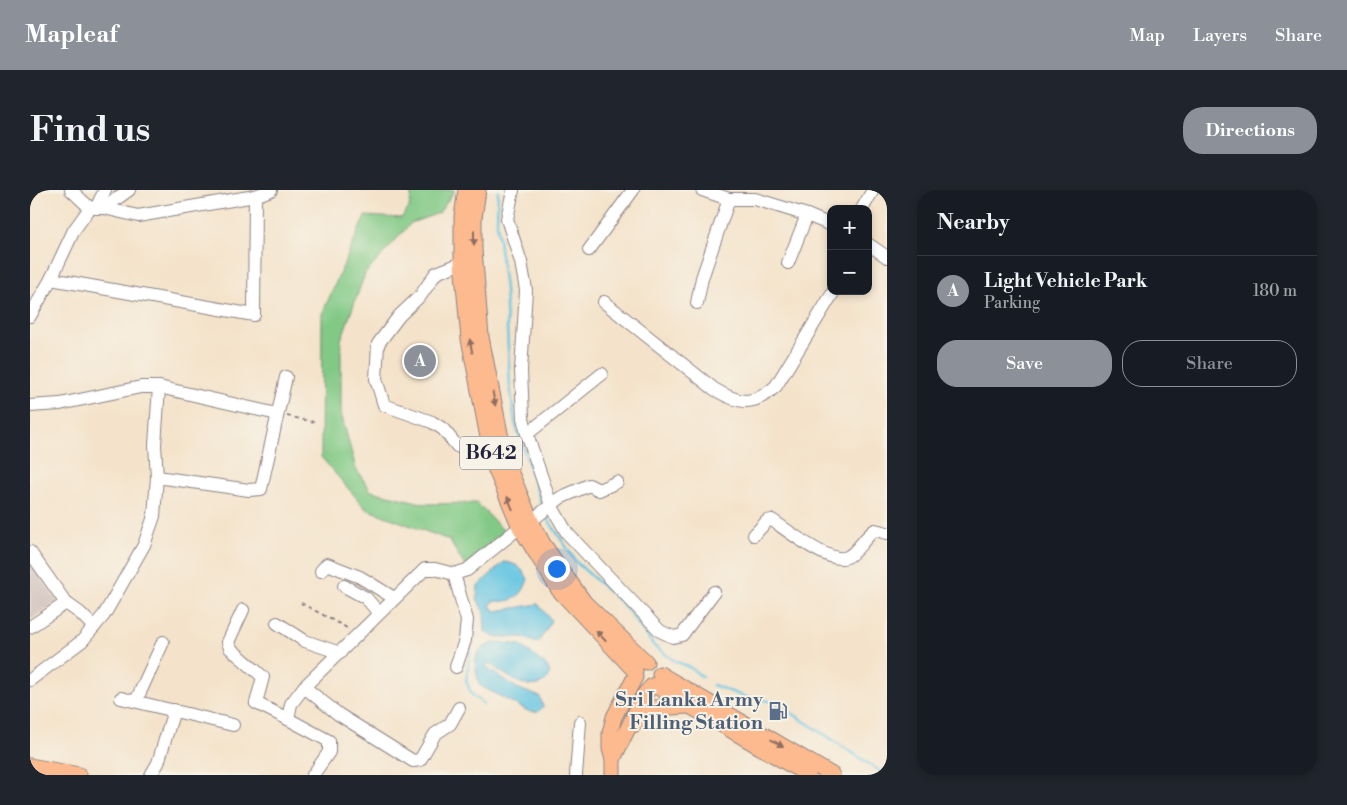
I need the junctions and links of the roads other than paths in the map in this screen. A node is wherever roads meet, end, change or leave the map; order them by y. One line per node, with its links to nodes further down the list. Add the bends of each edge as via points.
1 (71, 190): 15 (street)
2 (105, 190): 15 (street)
3 (129, 190): 15 (street)
4 (271, 190): 12 (street)
5 (466, 190): 21 (main road, B642, via 462,216)
6 (478, 190): 38 (main road, B642, one-way to 38, via 474,249 482,337 505,459)
7 (513, 190): 33 (street, via 507,219 526,290 521,370)
8 (633, 190): 19 (street)
9 (702, 190): 13 (street)
10 (873, 190): 14 (street)
11 (758, 195): 13 (street); 16 (street)
12 (255, 196): 15 (street, via 138,216); 23 (street, via 254,315)
13 (728, 199): 26 (street)
14 (864, 205)
15 (97, 208): 23 (street, via 74,230)
16 (807, 215): 17 (street); 22 (street)
17 (827, 224)
18 (872, 247): 20 (street)
19 (589, 250)
20 (887, 257)
21 (462, 263): 34 (main road, B642, one-way to 21, via 469,339); 34 (street, via 436,272 421,295 393,323 378,344 376,379 384,406 432,422 443,429 457,446)
22 (788, 263)
23 (51, 279): 27 (street)
24 (832, 295): 25 (street, via 776,386 764,396 749,401 731,399 714,389)
25 (604, 302)
26 (697, 303)
27 (30, 316)
28 (602, 374): 33 (street)
29 (286, 377): 32 (street)
30 (160, 387): 31 (street, via 141,387 60,404); 32 (street); 35 (street, via 155,445)
31 (30, 406)
32 (277, 414): 35 (street, via 261,489)
33 (527, 434): 37 (street)
34 (493, 463): 38 (main road, B642, one-way to 34)
35 (157, 477): 52 (street, via 154,516 144,545)
36 (617, 482): 37 (street, via 599,490 589,485)
37 (551, 505): 38 (street); 45 (street, via 567,533 660,631 673,636 682,635)
38 (526, 524): 43 (street, via 467,570); 56 (main road, B642)
39 (887, 532): 40 (street, via 875,530 852,554 842,558 833,558 819,551 772,520)
40 (754, 535)
41 (30, 552): 47 (street)
42 (321, 572): 46 (street, via 328,564 360,577)
43 (454, 574): 46 (street, via 425,569); 55 (street, via 467,620 465,640)
44 (344, 586): 49 (street, via 366,598)
45 (714, 592)
46 (394, 598): 49 (street)
47 (66, 603): 51 (street); 52 (street)
48 (243, 610): 65 (street, via 228,642 230,648 264,677 256,703)
49 (379, 613): 54 (street)
50 (277, 623): 54 (street, via 304,641)
51 (30, 628)
52 (94, 628): 57 (street, via 82,641)
53 (163, 642): 61 (street)
54 (340, 653): 59 (street)
55 (456, 667)
56 (639, 670): 58 (main road, via 639,684); 58 (main road, via 650,663 657,667); 69 (main road, via 614,716 610,733)
57 (30, 680)
58 (655, 682): 62 (main road); 68 (main road, via 644,694); 77 (main road, one-way to 77)
59 (304, 687): 63 (street, via 338,714 413,761 420,760 435,734 450,724); 65 (street, via 291,704)
60 (121, 698): 61 (street)
61 (136, 701): 64 (street)
62 (690, 706): 68 (main road, via 651,708); 76 (main road)
63 (459, 708)
64 (174, 710): 67 (street); 72 (street)
65 (288, 719): 73 (street, via 329,742 329,752)
66 (580, 722): 74 (street)
67 (233, 725)
68 (627, 730): 69 (main road)
69 (613, 758): 75 (main road)
70 (30, 766): 71 (main road)
71 (79, 775)
72 (151, 775)
73 (313, 775)
74 (576, 775)
75 (614, 775)
76 (808, 775)
77 (832, 775)

